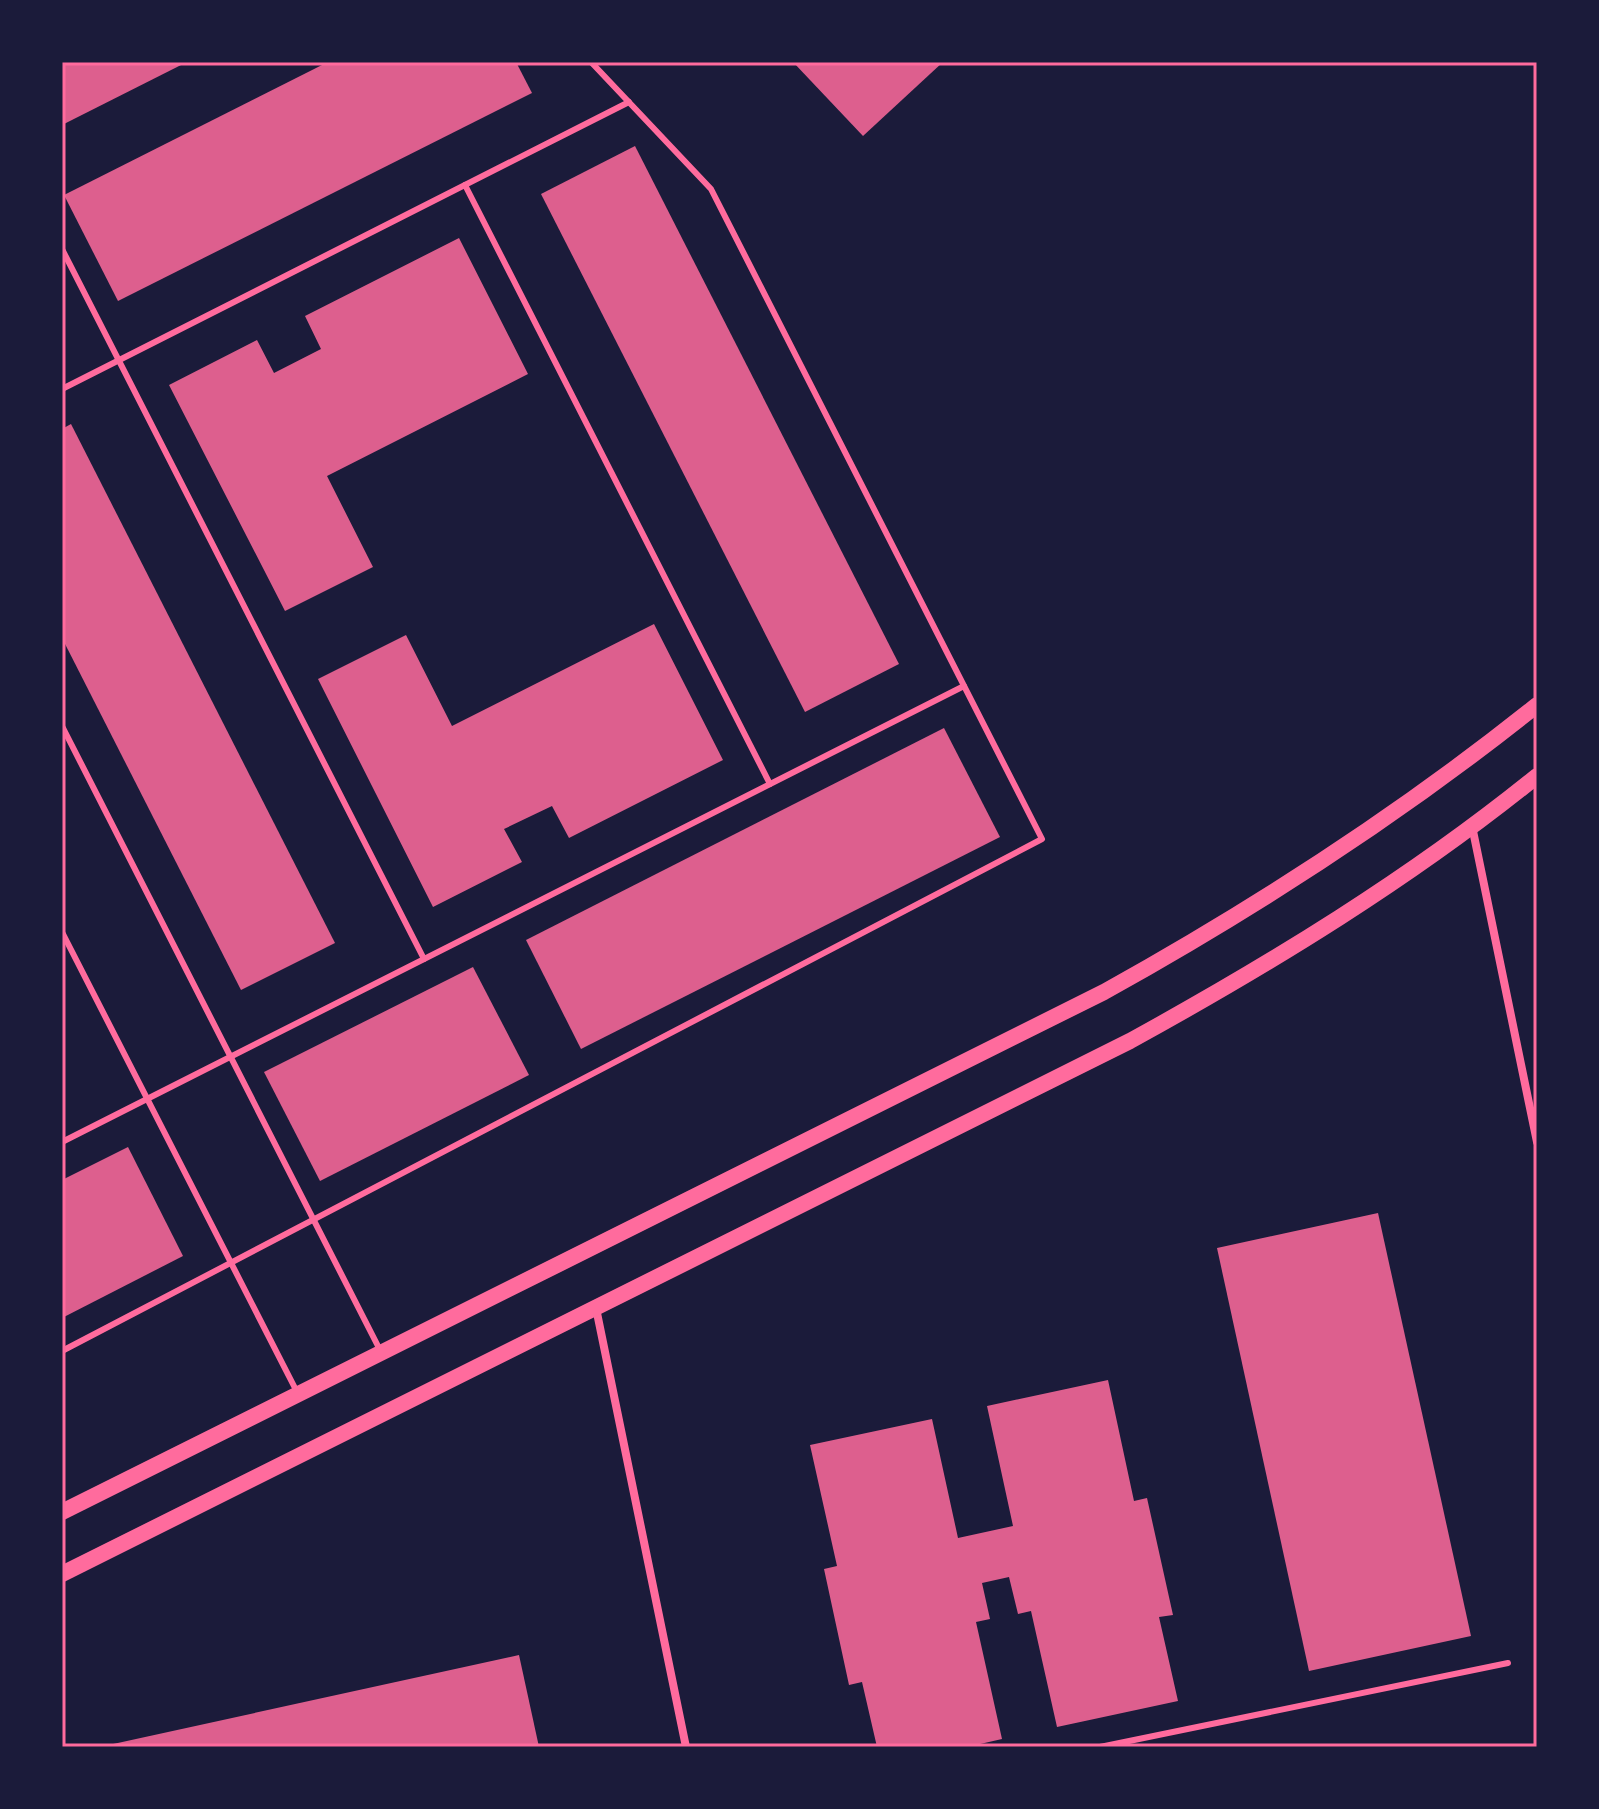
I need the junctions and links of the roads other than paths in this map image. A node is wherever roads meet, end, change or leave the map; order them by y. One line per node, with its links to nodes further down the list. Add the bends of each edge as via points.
1 (591, 62): 2 (lane)
2 (629, 102): 3 (lane); 7 (lane, via 711,189)
3 (465, 185): 5 (lane); 11 (lane)
4 (62, 249): 5 (lane)
5 (118, 360): 6 (lane); 14 (lane)
6 (62, 389)
7 (964, 686): 11 (lane); 19 (lane, via 1042,839)
8 (1537, 705): 23 (main road, via 1338,852 1104,992)
9 (62, 726): 15 (lane)
10 (1537, 776): 12 (main road)
11 (770, 784): 14 (lane)
12 (1472, 826): 18 (street); 21 (main road, via 1369,899 1212,996)
13 (62, 932): 16 (lane)
14 (424, 959): 15 (lane)
15 (230, 1057): 16 (lane); 19 (lane)
16 (147, 1099): 17 (lane); 20 (lane)
17 (62, 1142)
18 (1537, 1142)
19 (313, 1220): 20 (lane); 23 (lane)
20 (231, 1263): 22 (lane); 24 (lane)
21 (596, 1308): 26 (main road); 28 (street)
22 (62, 1351)
23 (381, 1352): 24 (main road)
24 (298, 1394): 25 (main road)
25 (62, 1512)
26 (62, 1574)
27 (1508, 1663): 29 (lane)
28 (686, 1747)
29 (1100, 1747)

